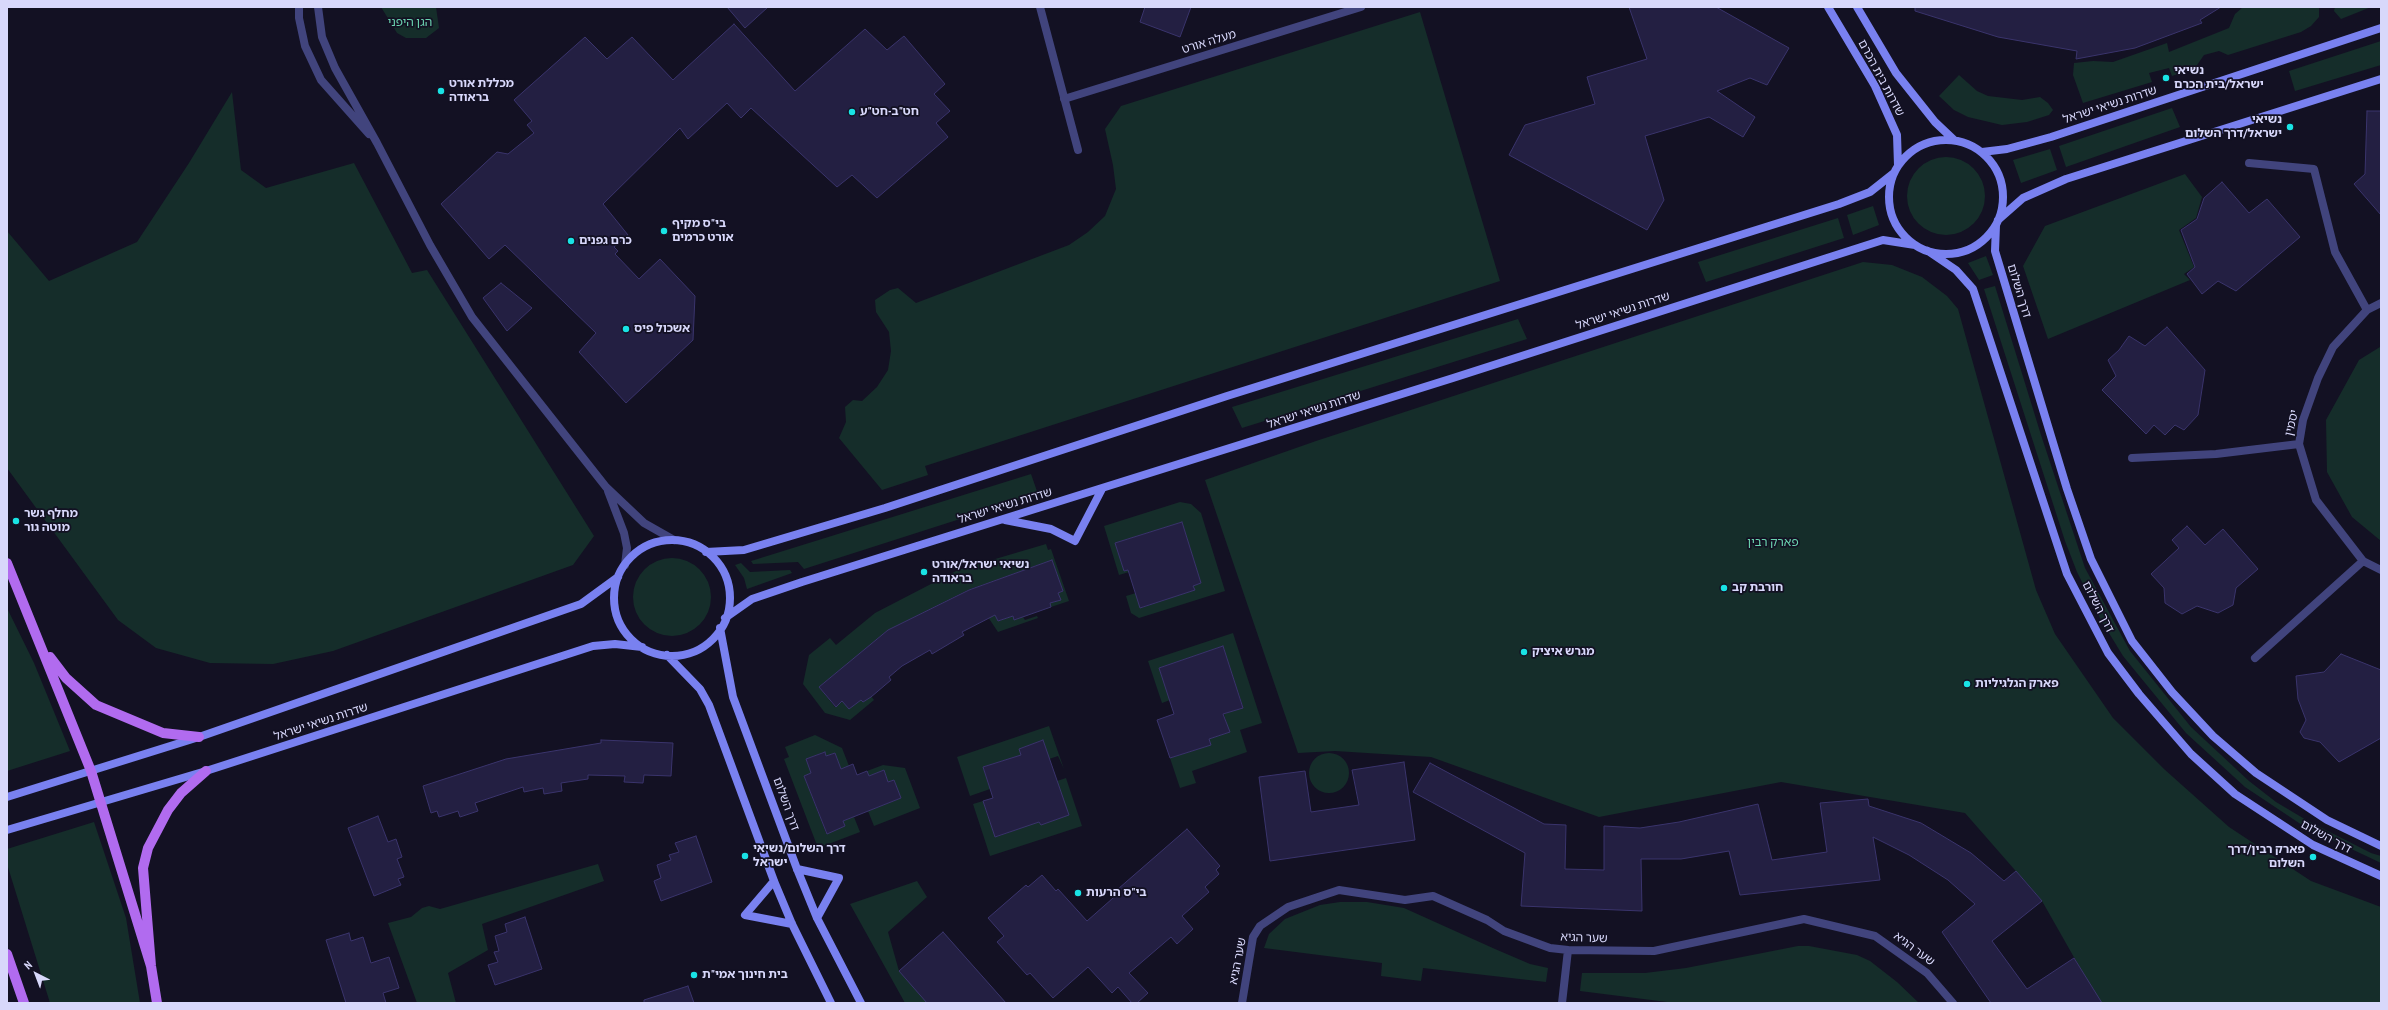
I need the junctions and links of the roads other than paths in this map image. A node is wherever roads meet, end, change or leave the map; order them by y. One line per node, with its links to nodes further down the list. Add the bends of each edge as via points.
1 (299, 7): 11 (street, via 305,46 321,80)
2 (318, 7): 11 (street, via 322,37 335,68)
3 (1040, 7): 9 (street)
4 (1361, 7): 9 (street, מעלה אורט)
5 (1828, 7): 15 (main road, שדרות בית הכרם, via 1875,86 1897,135)
6 (1857, 7): 10 (main road, שדרות בית הכרם, via 1896,72 1930,116)
7 (2381, 28): 13 (main road, שדרות נשיאי ישראל, via 2051,137 2007,149)
8 (2381, 79): 17 (main road, via 2066,179 2023,198)
9 (1064, 99): 12 (street)
10 (1954, 140): 13 (main road, via 1969,144); 15 (main road, via 1931,142 1918,147)
11 (377, 143): 24 (street, via 472,317)
12 (1078, 150)
13 (1982, 152): 17 (main road, via 1995,167 2003,186 2003,206)
14 (2249, 163): 21 (street, via 2314,169 2335,252)
15 (1898, 165): 16 (main road)
16 (1894, 173): 18 (main road, via 1889,197 1891,211 1904,236); 28 (main road, via 1870,192 1839,204 1227,396 885,508 744,550)
17 (1997, 222): 19 (main road, via 1984,240 1971,248 1942,254); 46 (main road, דרך השלום, via 1995,251 2067,489 2091,560 2132,641 2172,692 2213,736 2256,773 2327,820)
18 (1915, 245): 19 (main road); 25 (main road, שדרות נשיאי ישראל, via 1883,240)
19 (1928, 251): 48 (main road, דרך השלום, via 1956,270 1973,289 2067,574 2108,652 2139,694 2191,754 2235,794 2313,845)
20 (2381, 304): 21 (street, יסמין)
21 (2367, 310): 22 (street, יסמין, via 2333,348 2318,378 2303,420)
22 (2299, 444): 23 (street, via 2216,454); 29 (street, יסמין, via 2316,500)
23 (2132, 458)
24 (606, 487): 27 (street, via 644,523); 31 (street, via 624,533)
25 (1102, 489): 26 (main road, שדרות נשיאי ישראל); 26 (main road, via 1075,541 1051,529)
26 (1003, 520): 34 (main road, שדרות נשיאי ישראל, via 752,599)
27 (674, 540): 28 (main road, via 686,542); 31 (main road, via 648,545 638,551)
28 (706, 552): 34 (main road, via 718,562 728,585 730,597)
29 (2363, 561): 32 (street, יסמין); 39 (street)
30 (7, 564): 36 (main road)
31 (625, 565): 33 (main road)
32 (2381, 570)
33 (618, 577): 37 (main road, via 614,591 616,615 628,636); 40 (main road, שדרות נשיאי ישראל, via 581,604)
34 (725, 618): 35 (main road)
35 (720, 628): 38 (main road, via 704,645 691,652); 47 (main road, דרך השלום, via 733,697)
36 (41, 645): 40 (main road, via 66,678 96,705 163,733); 41 (main road)
37 (642, 647): 38 (main road); 42 (main road, שדרות נשיאי ישראל, via 615,644 593,646)
38 (667, 655): 49 (main road, via 700,689 709,706)
39 (2255, 658)
40 (199, 737): 41 (main road, שדרות נשיאי ישראל)
41 (91, 771): 43 (main road, שדרות נשיאי ישראל); 44 (main road)
42 (206, 771): 44 (main road, שדרות נשיאי ישראל); 54 (main road, via 181,793 168,810 148,848 144,868 144,889)
43 (7, 797)
44 (101, 801): 45 (main road, שדרות נשיאי ישראל); 54 (main road)
45 (7, 830)
46 (2381, 846)
47 (797, 869): 50 (main road, דרך השלום); 50 (main road, via 839,878)
48 (2381, 876)
49 (774, 881): 51 (main road); 51 (main road, via 745,915)
50 (817, 918): 58 (main road, דרך השלום)
51 (792, 924): 57 (main road)
52 (1568, 950): 59 (street, שער הגיא, via 1550,948 1504,931 1487,920 1434,896 1405,900 1339,890 1296,903 1260,926 1253,937); 60 (street); 61 (street, שער הגיא, via 1654,951 1804,919 1875,936 1927,972)
53 (7, 954): 55 (main road)
54 (151, 966): 56 (main road)
55 (24, 1003)
56 (157, 1003)
57 (831, 1003)
58 (861, 1003)
59 (1242, 1003)
60 (1562, 1003)
61 (1953, 1003)

